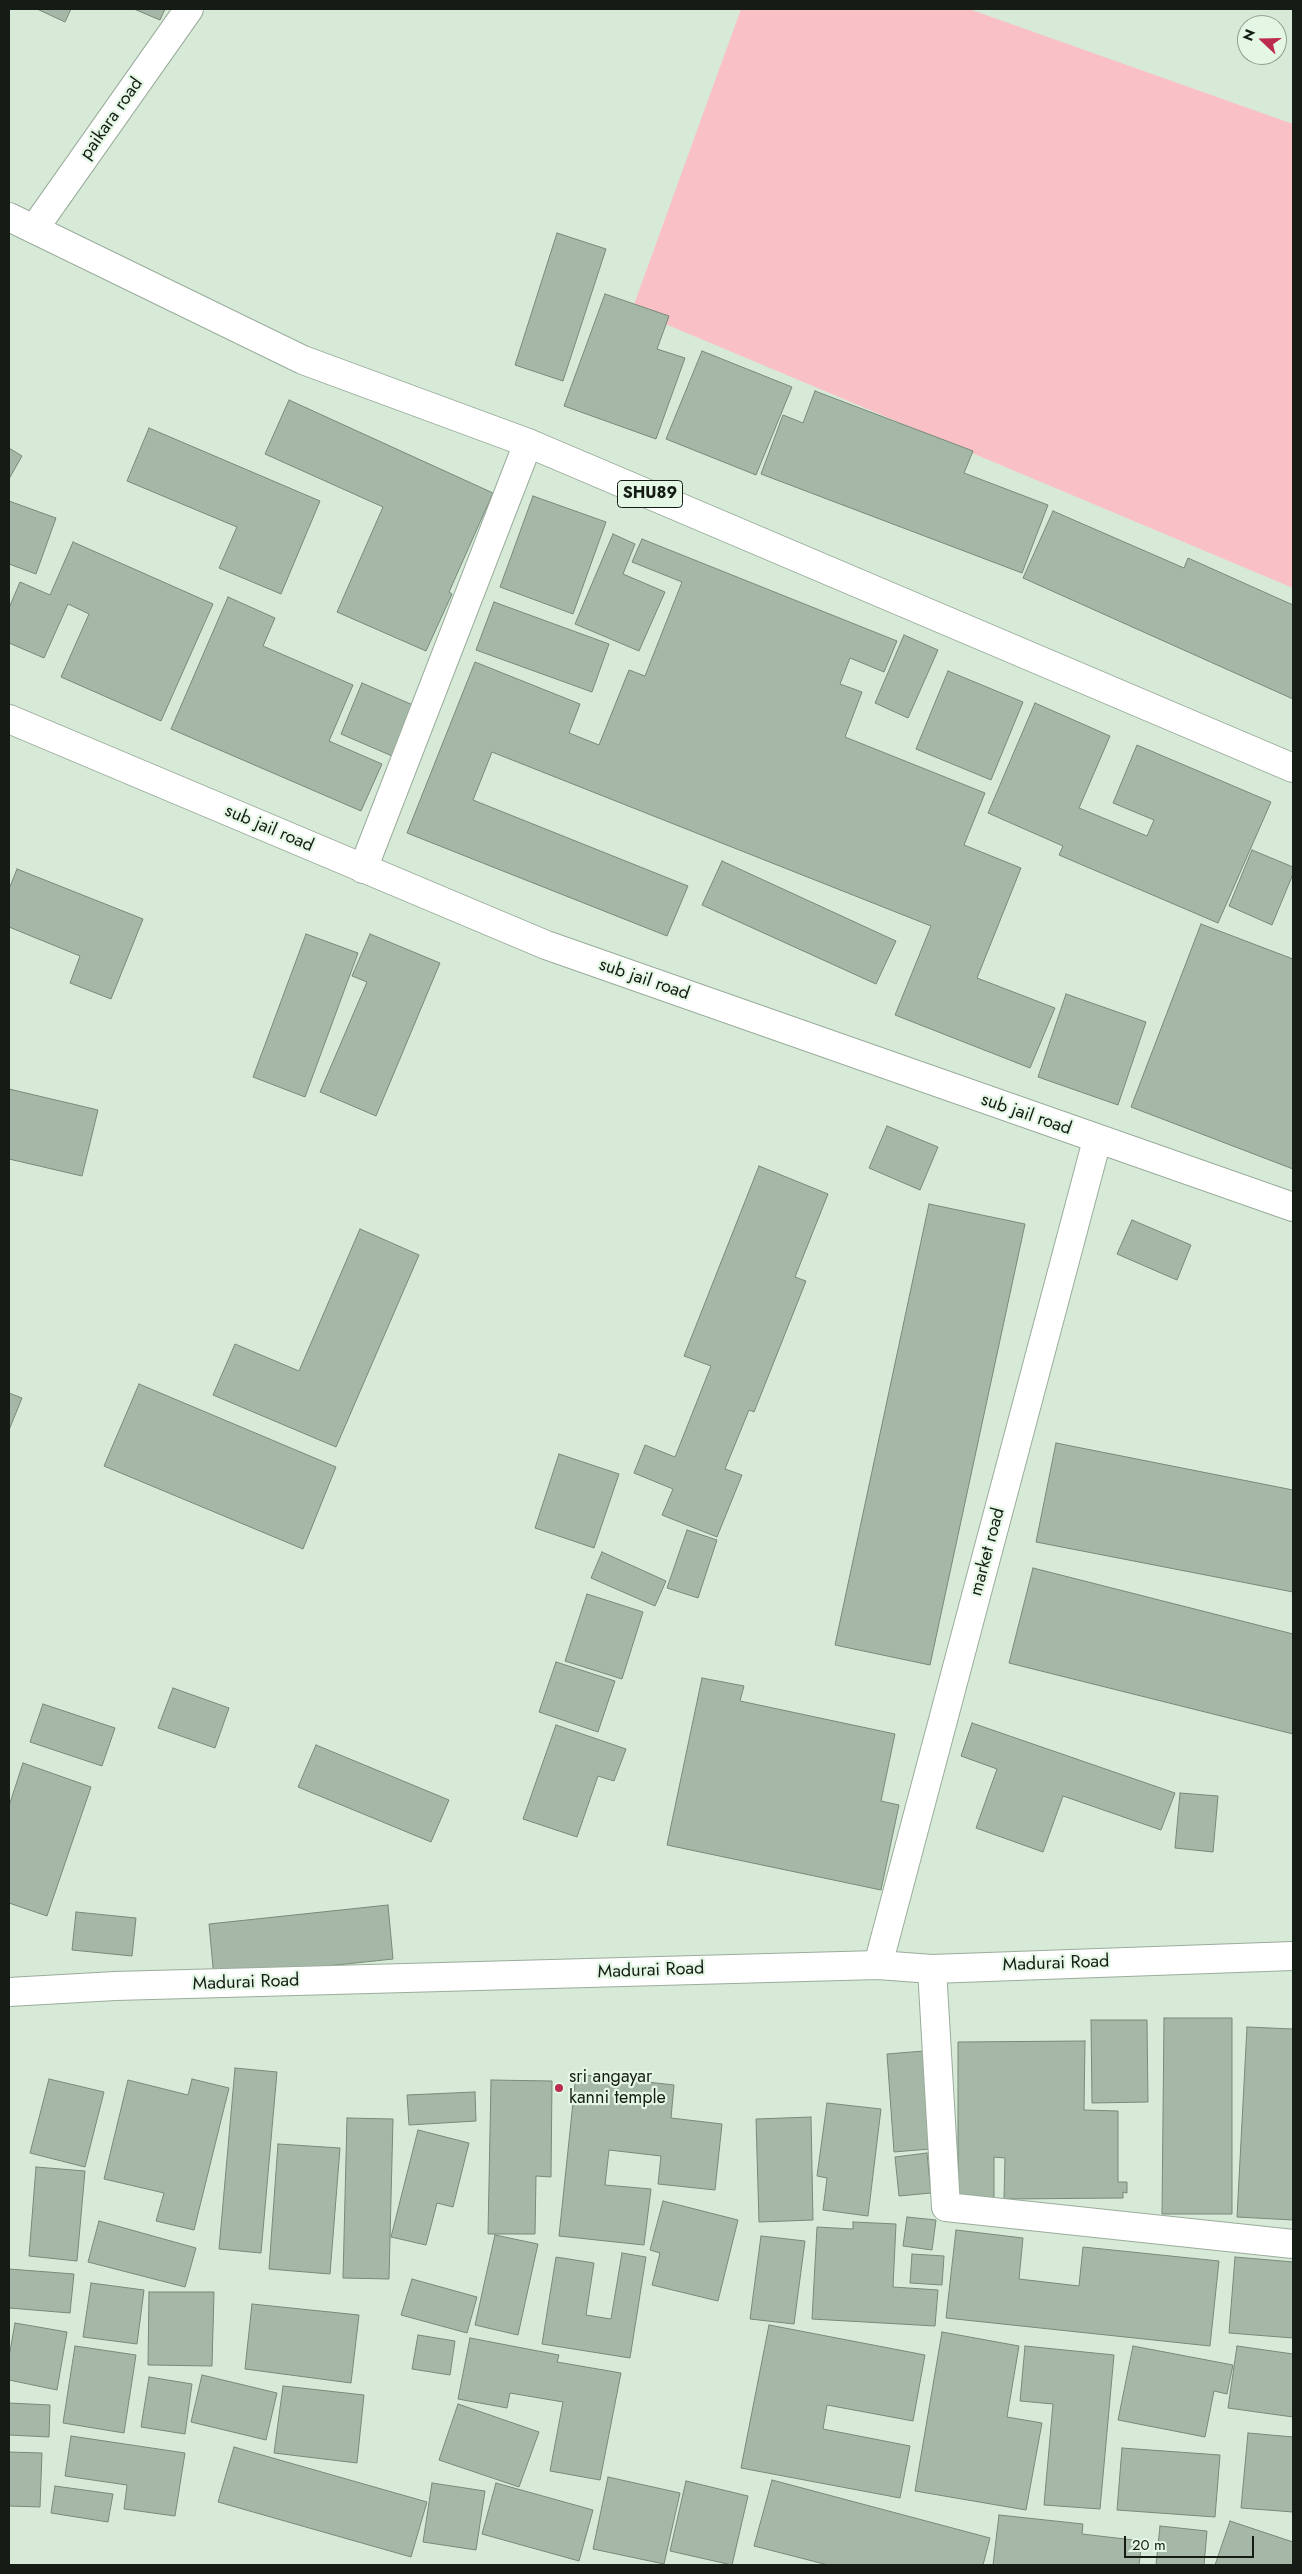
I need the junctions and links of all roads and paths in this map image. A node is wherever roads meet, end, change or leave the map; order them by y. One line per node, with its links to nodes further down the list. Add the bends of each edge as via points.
1 (189, 9): 3 (main road, paikara road)
2 (9, 217): 3 (main road, SHU89)
3 (34, 229): 4 (main road, SHU89, via 303,360)
4 (528, 443): 6 (main road, SHU89); 7 (main road)
5 (9, 719): 7 (main road, sub jail road)
6 (1293, 768)
7 (363, 869): 8 (main road, sub jail road, via 546,945)
8 (1098, 1140): 9 (main road, sub jail road); 11 (main road, market road)
9 (1293, 1207)
10 (1293, 1956): 12 (main road, Madurai Road)
11 (878, 1965): 12 (main road, Madurai Road); 13 (main road, Madurai Road)
12 (932, 1969): 14 (main road, via 946,2206)
13 (9, 1992)
14 (1293, 2244)

